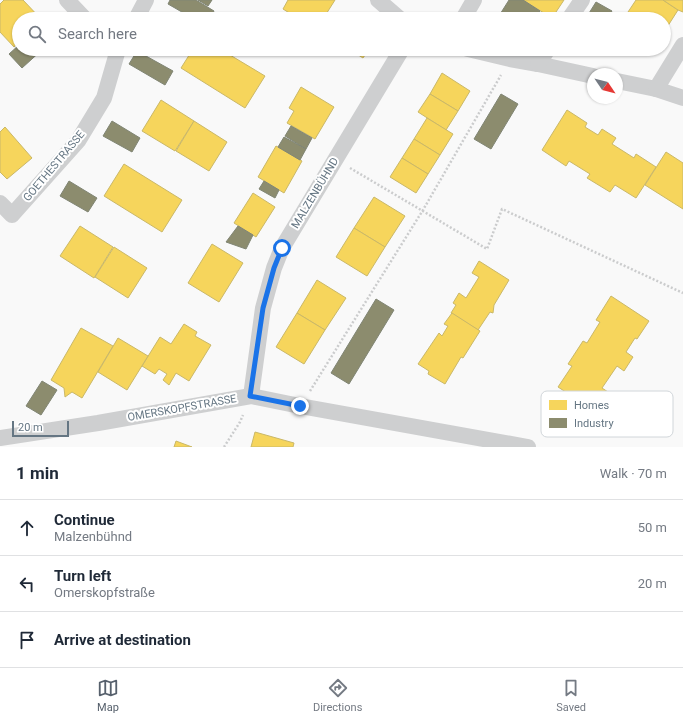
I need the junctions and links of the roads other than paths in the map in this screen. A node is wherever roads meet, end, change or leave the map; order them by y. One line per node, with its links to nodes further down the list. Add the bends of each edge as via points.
1 (67, 0): 6 (street)
2 (146, 0): 7 (street)
3 (378, 0): 8 (street)
4 (474, 0): 9 (street)
5 (582, 0): 10 (street)
6 (78, 12)
7 (140, 12)
8 (392, 12)
9 (467, 12)
10 (574, 12)
11 (683, 45): 19 (street)
12 (115, 56): 21 (street, GOETHESTRASSE, via 104,98 78,141 12,216)
13 (398, 56): 22 (street, MALZENBÜHND, via 282,248 263,308)
14 (497, 56): 16 (street)
15 (543, 56): 16 (street)
16 (538, 64): 17 (street)
17 (587, 75)
18 (623, 82): 19 (street)
19 (656, 89): 20 (street)
20 (683, 98)
21 (0, 203)
22 (250, 396): 23 (street, OMERSKOPFSTRASSE); 24 (street, OMERSKOPFSTRASSE)
23 (0, 438)
24 (528, 447)

